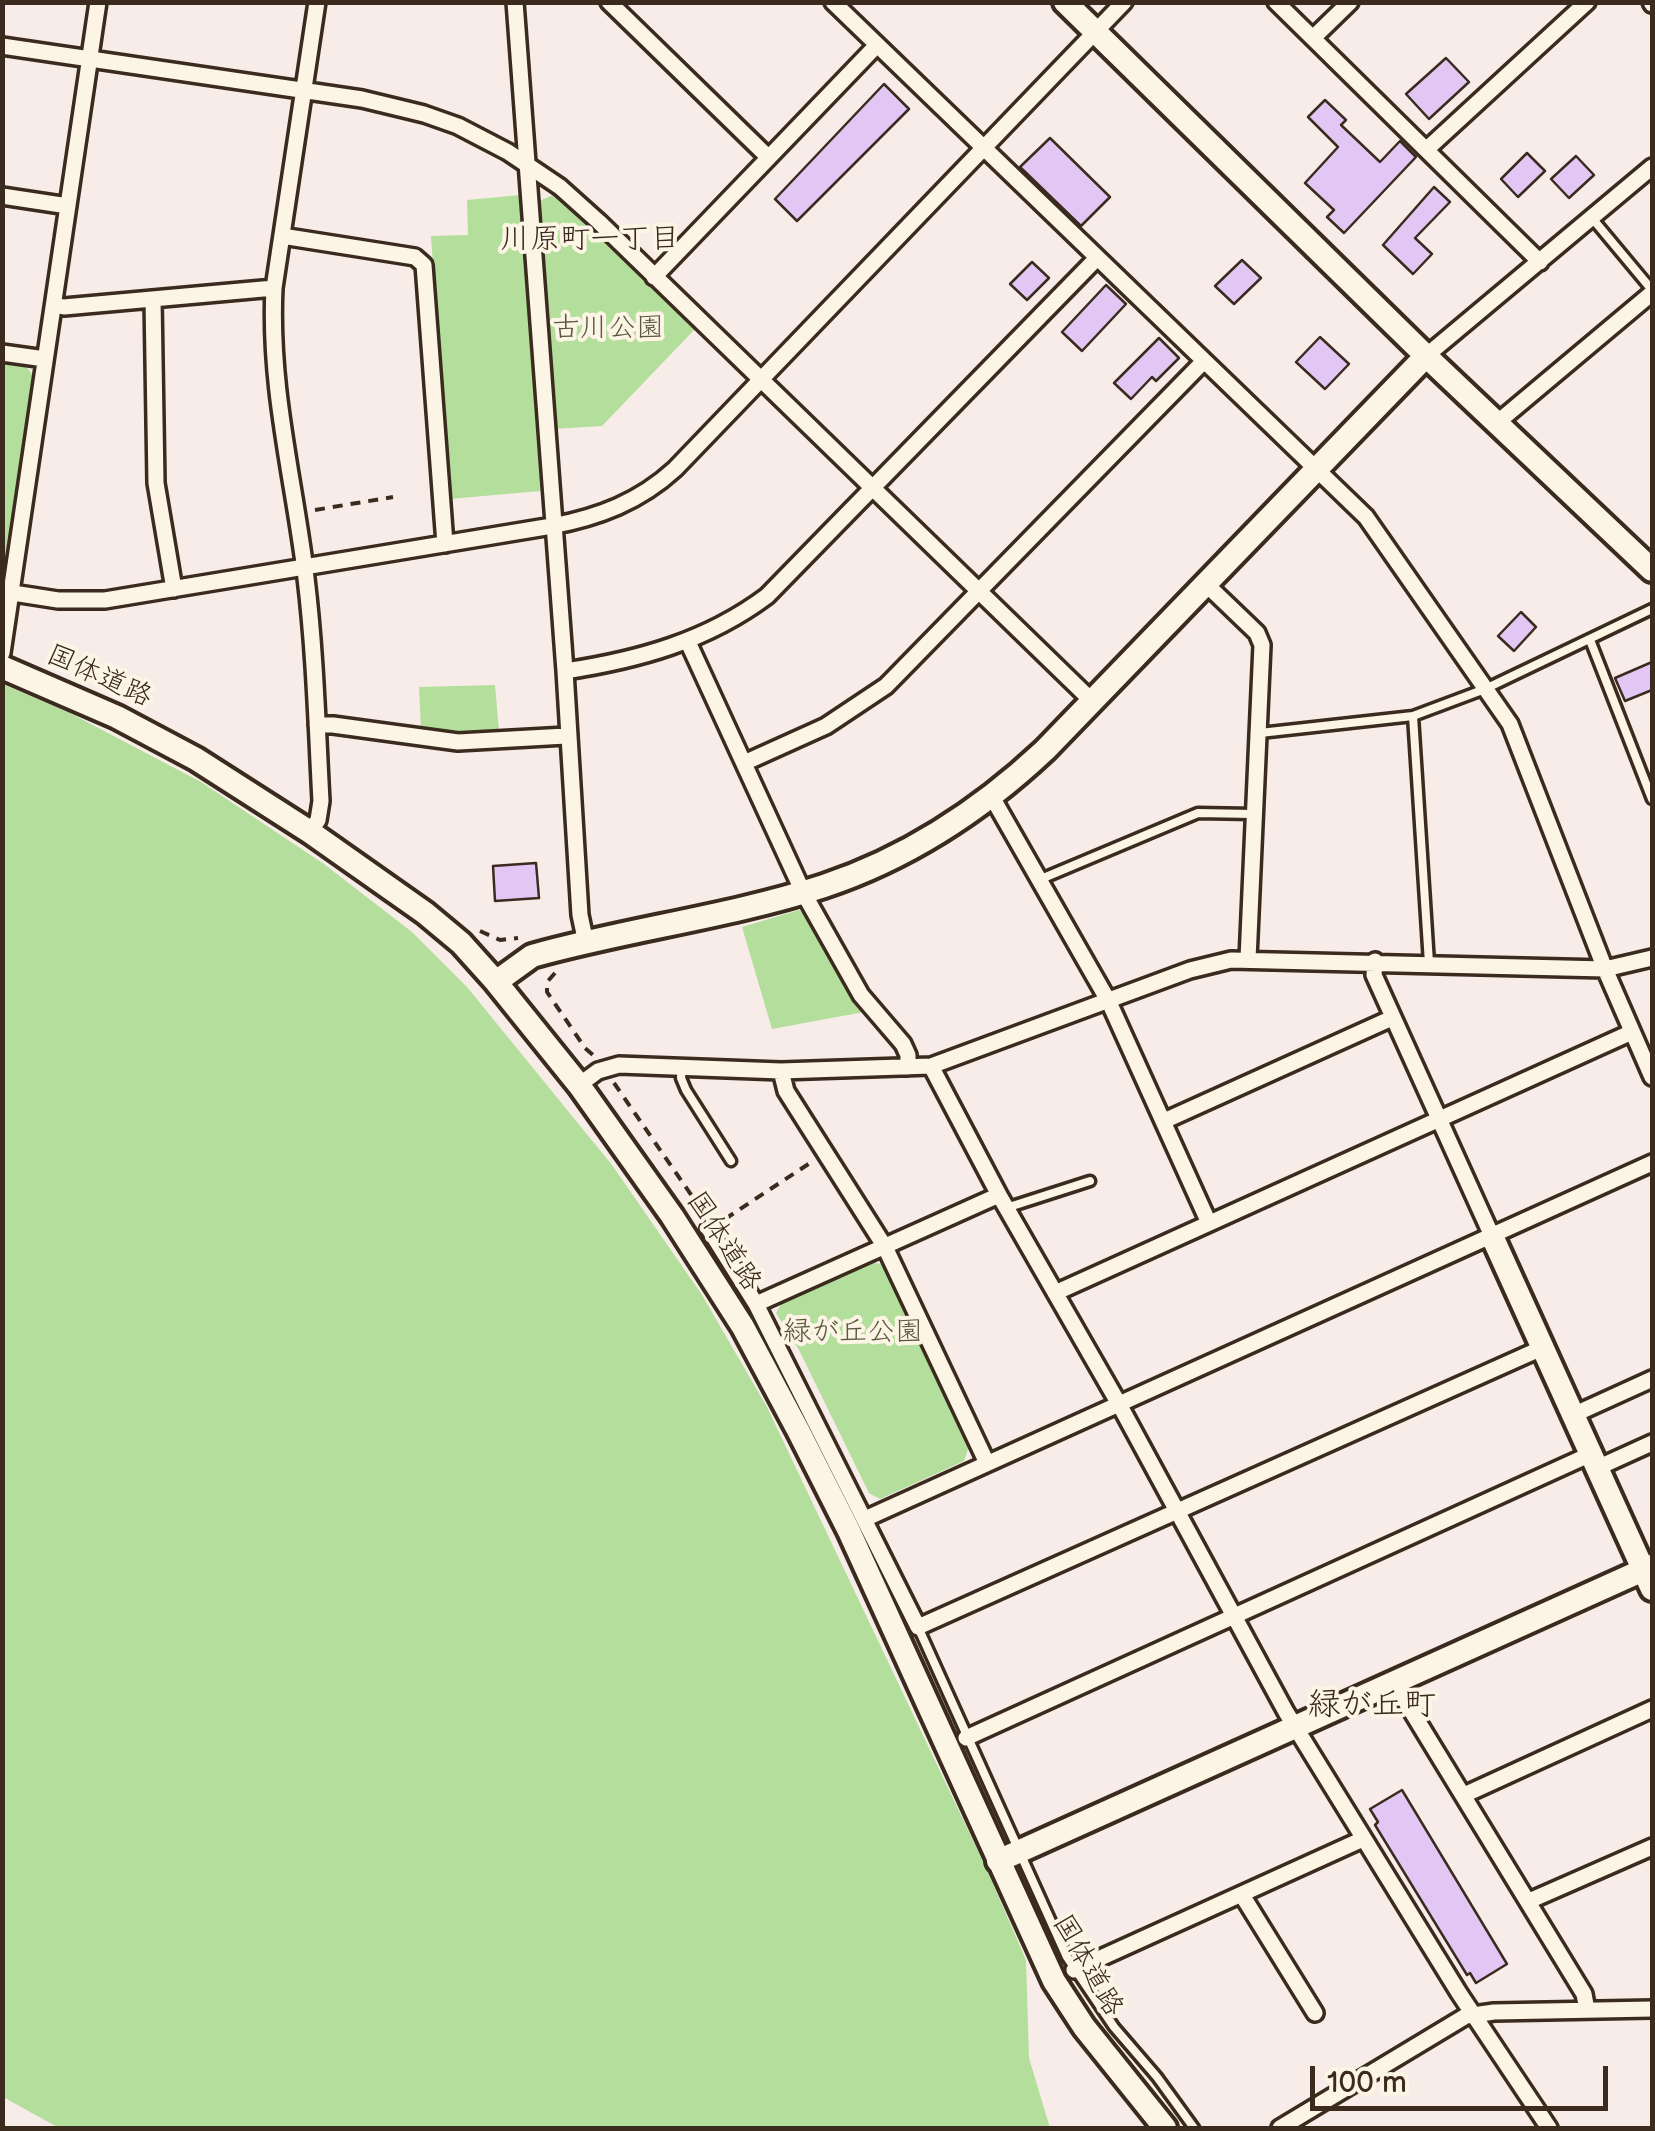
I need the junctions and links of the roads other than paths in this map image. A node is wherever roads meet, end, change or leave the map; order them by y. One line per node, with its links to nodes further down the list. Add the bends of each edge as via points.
1 (98, 2): 15 (street)
2 (316, 2): 16 (street)
3 (515, 2): 20 (street)
4 (610, 2): 19 (street)
5 (833, 2): 13 (street)
6 (1065, 2): 11 (street)
7 (1124, 2): 11 (street)
8 (1276, 2): 12 (street)
9 (1350, 2): 12 (street)
10 (1587, 2): 18 (street)
11 (1096, 32): 17 (street); 34 (street)
12 (1313, 38): 18 (street)
13 (877, 45): 17 (street); 19 (street)
14 (2, 46): 15 (street)
15 (89, 59): 16 (street); 23 (street)
16 (304, 90): 20 (street, via 424,114); 25 (street)
17 (984, 148): 26 (street); 37 (street)
18 (1427, 149): 27 (street)
19 (768, 156): 28 (street)
20 (526, 163): 28 (street); 41 (street)
21 (1652, 167): 24 (street)
22 (2, 196): 23 (street)
23 (68, 206): 32 (street)
24 (1592, 218): 27 (street); 30 (lane)
25 (282, 236): 29 (street); 42 (street, via 415,256 424,265)
26 (1096, 259): 36 (street); 40 (street)
27 (1540, 262): 34 (street)
28 (654, 276): 37 (street)
29 (274, 288): 31 (street); 43 (street, via 273,363)
30 (1652, 292): 38 (street)
31 (153, 299): 32 (street); 46 (street, via 155,466)
32 (54, 305): 35 (street)
33 (2, 353): 35 (street)
34 (1426, 356): 38 (street); 39 (street)
35 (45, 359): 48 (street)
36 (1204, 361): 39 (street); 47 (street)
37 (762, 380): 40 (street); 41 (street, via 661,482 627,504)
38 (1498, 422): 44 (street)
39 (1317, 470): 45 (street); 55 (street, via 1366,517)
40 (874, 488): 47 (street); 51 (street, via 767,596)
41 (552, 526): 42 (street); 54 (street)
42 (444, 544): 43 (street)
43 (304, 566): 46 (street); 58 (street)
44 (1652, 569)
45 (1207, 585): 56 (street); 59 (street, via 1261,638)
46 (174, 589): 48 (street, via 88,602)
47 (981, 592): 56 (street); 61 (street, via 864,702)
48 (13, 593): 52 (street)
49 (1652, 609): 50 (lane)
50 (1590, 640): 55 (lane); 63 (lane)
51 (688, 642): 54 (street); 61 (street)
52 (2, 653)
53 (2, 667): 65 (street, 国体道路, via 158,737)
54 (565, 671): 60 (street)
55 (1485, 689): 57 (lane); 73 (street, via 1510,724)
56 (1093, 702): 62 (street)
57 (1413, 716): 59 (lane); 72 (lane)
58 (317, 726): 60 (street, via 458,742); 65 (street, via 322,801)
59 (1260, 734): 64 (street)
60 (566, 736): 68 (street)
61 (744, 763): 67 (street)
62 (992, 797): 66 (street); 67 (street, via 905,851)
63 (1652, 798)
64 (1253, 814): 66 (lane, via 1198,813); 70 (street)
65 (310, 832): 74 (street, 国体道路, via 425,913)
66 (1041, 879): 75 (street)
67 (803, 892): 68 (street); 79 (street, via 861,995 906,1050)
68 (586, 943): 74 (street, via 532,956)
69 (1652, 958): 73 (street)
70 (1248, 959): 71 (street); 75 (street, via 1190,970)
71 (1375, 961): 72 (street); 76 (street)
72 (1429, 963): 73 (street)
73 (1605, 969): 77 (street)
74 (496, 982): 83 (street, 国体道路)
75 (1109, 1002): 78 (street); 85 (street)
76 (1392, 1018): 84 (street); 85 (street)
77 (1632, 1032): 82 (street); 84 (street)
78 (932, 1066): 79 (street); 89 (street)
79 (908, 1067): 81 (street)
80 (682, 1068): 81 (street); 83 (street, via 620,1065); 86 (lane, via 686,1090)
81 (781, 1071): 93 (street, via 786,1091)
82 (1652, 1076)
83 (579, 1084): 115 (street, 国体道路, via 672,1216 762,1362)
84 (1439, 1120): 90 (street); 92 (street)
85 (1164, 1121): 90 (street)
86 (731, 1162)
87 (1652, 1163): 92 (street)
88 (1090, 1181): 89 (lane)
89 (1003, 1202): 93 (street); 94 (street)
90 (1209, 1223): 94 (street)
91 (709, 1230): 95 (street)
92 (1492, 1236): 96 (street); 98 (street)
93 (884, 1248): 95 (street); 102 (street)
94 (1055, 1293): 98 (street)
95 (756, 1304): 104 (street)
96 (1542, 1348): 99 (street); 103 (street)
97 (1652, 1379): 99 (street)
98 (1119, 1404): 102 (street); 103 (street)
99 (1573, 1414): 101 (street)
100 (1652, 1443): 101 (street)
101 (1594, 1461): 105 (street); 106 (street)
102 (987, 1464): 104 (street)
103 (1176, 1511): 106 (street); 107 (street)
104 (866, 1518): 107 (street)
105 (1650, 1575): 108 (street)
106 (1234, 1615): 110 (street); 111 (street)
107 (918, 1627): 111 (lane)
108 (1395, 1684): 110 (street); 112 (street)
109 (1652, 1709): 112 (street)
110 (1296, 1728): 113 (street); 115 (street)
111 (966, 1738): 115 (lane)
112 (1464, 1796): 117 (street)
113 (1362, 1840): 116 (street); 122 (street)
114 (1652, 1846): 117 (street)
115 (1008, 1856): 118 (street, 国体道路)
116 (1242, 1896): 118 (street); 121 (street)
117 (1529, 1901): 120 (street)
118 (1064, 1975): 123 (street, 国体道路, via 1084,2027); 124 (lane)
119 (1652, 2009): 120 (street)
120 (1587, 2010): 122 (street)
121 (1315, 2013)
122 (1472, 2014): 125 (street); 126 (street)
123 (1165, 2128)
124 (1194, 2128)
125 (1280, 2128)
126 (1549, 2128)

